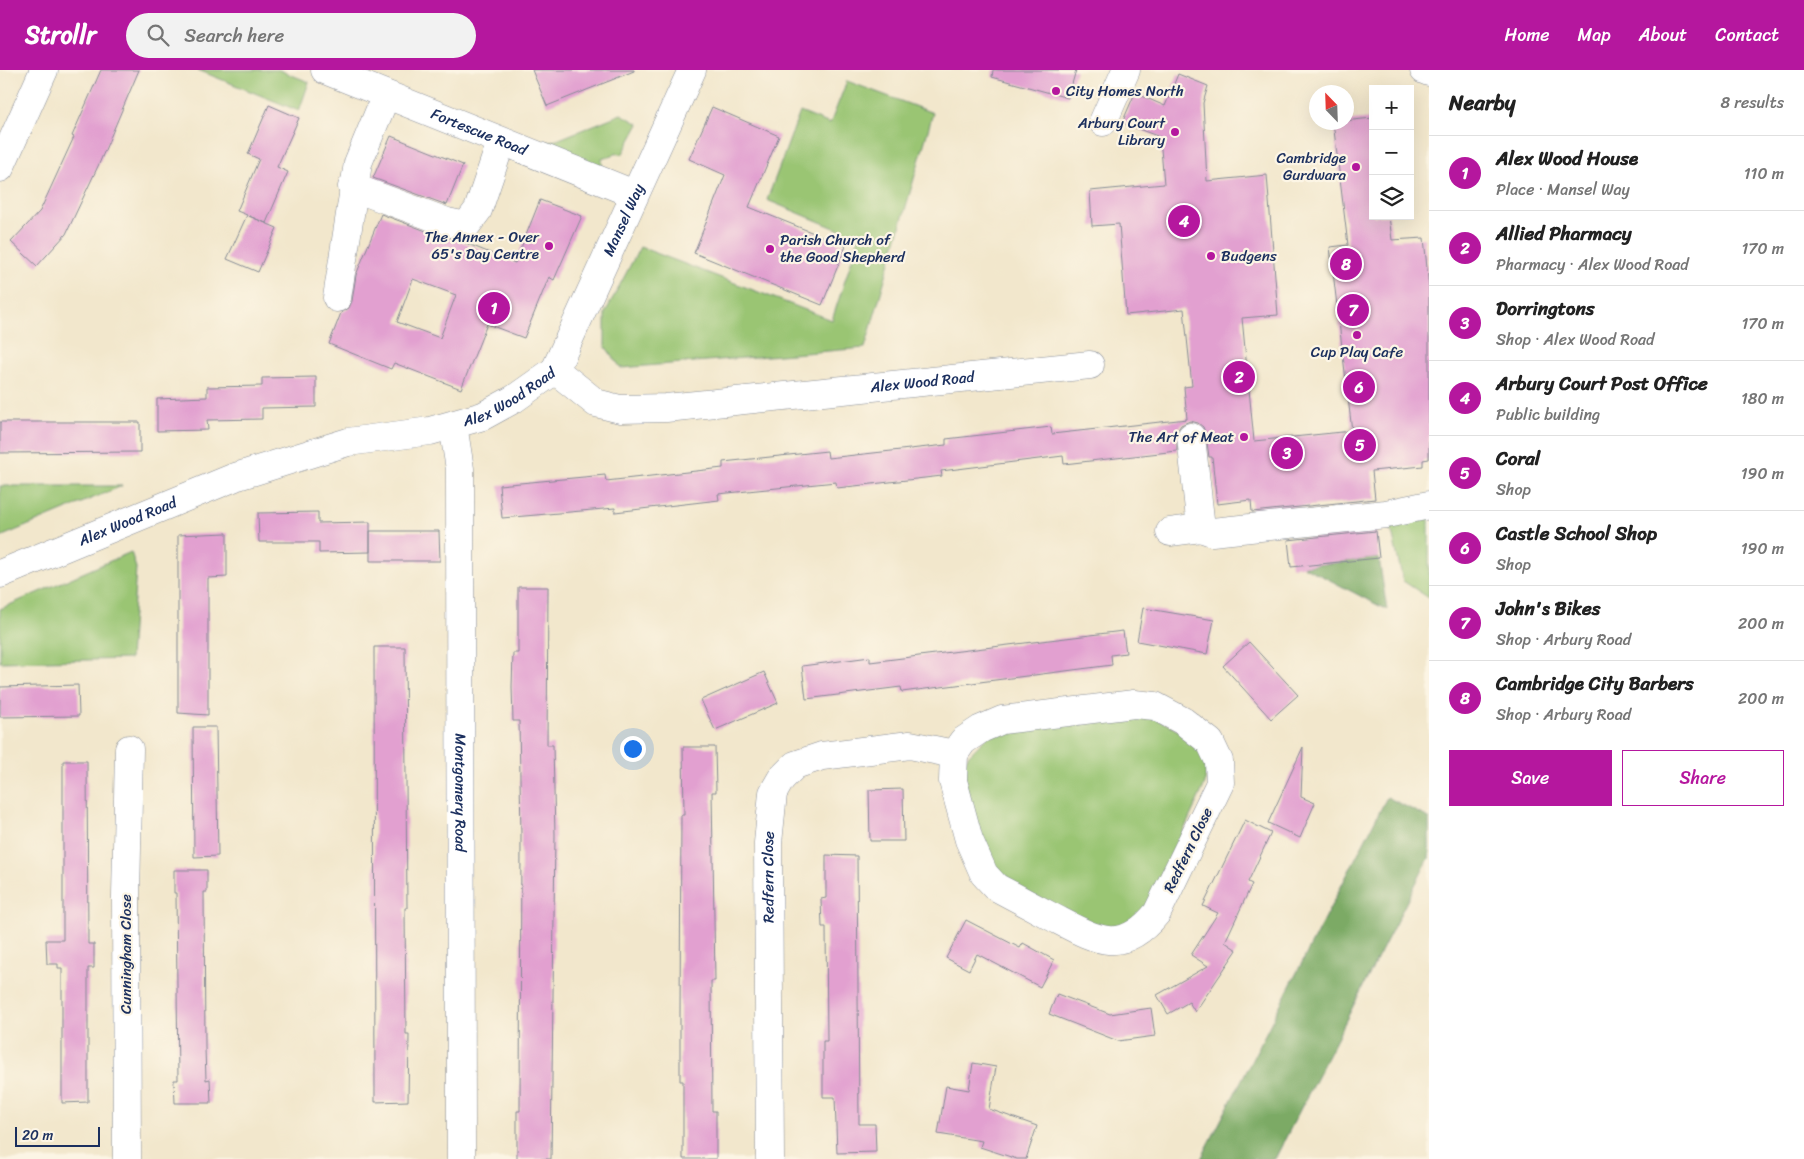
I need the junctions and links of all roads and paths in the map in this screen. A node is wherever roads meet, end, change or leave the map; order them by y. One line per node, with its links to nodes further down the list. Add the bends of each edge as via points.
1 (44, 70): 10 (street)
2 (325, 70): 7 (street, Fortescue Road)
3 (692, 70): 12 (street, Mansel Way)
4 (1126, 70): 8 (street)
5 (1424, 70): 6 (street)
6 (1429, 72)
7 (386, 95): 9 (street, Fortescue Road); 11 (street, via 358,163)
8 (1103, 122)
9 (501, 142): 11 (street, via 478,210 466,226); 12 (street, Fortescue Road)
10 (0, 168)
11 (352, 188): 13 (street)
12 (634, 194): 15 (street, Mansel Way)
13 (337, 298)
14 (1090, 365): 15 (street, Alex Wood Road, via 666,408 620,409 596,403)
15 (555, 370): 16 (street, Alex Wood Road, via 499,408)
16 (453, 425): 21 (street, Alex Wood Road, via 348,442 235,477); 25 (street, Montgomery Road, via 460,469)
17 (1191, 437): 19 (street)
18 (1429, 505): 19 (street, via 1398,512 1232,531 1212,532)
19 (1202, 528): 20 (street)
20 (1170, 532)
21 (0, 574)
22 (129, 749): 24 (street, Cunningham Close)
23 (954, 754): 23 (street, Redfern Close, via 963,741 1002,720 1134,704 1154,706 1183,721 1210,742 1219,761 1220,783 1156,913 1145,927 1121,939 1094,939 996,887 984,874 969,840 953,781); 26 (street, Redfern Close, via 910,746 822,756 795,765 773,793 768,843)
24 (127, 1159)
25 (461, 1159)
26 (770, 1159)

